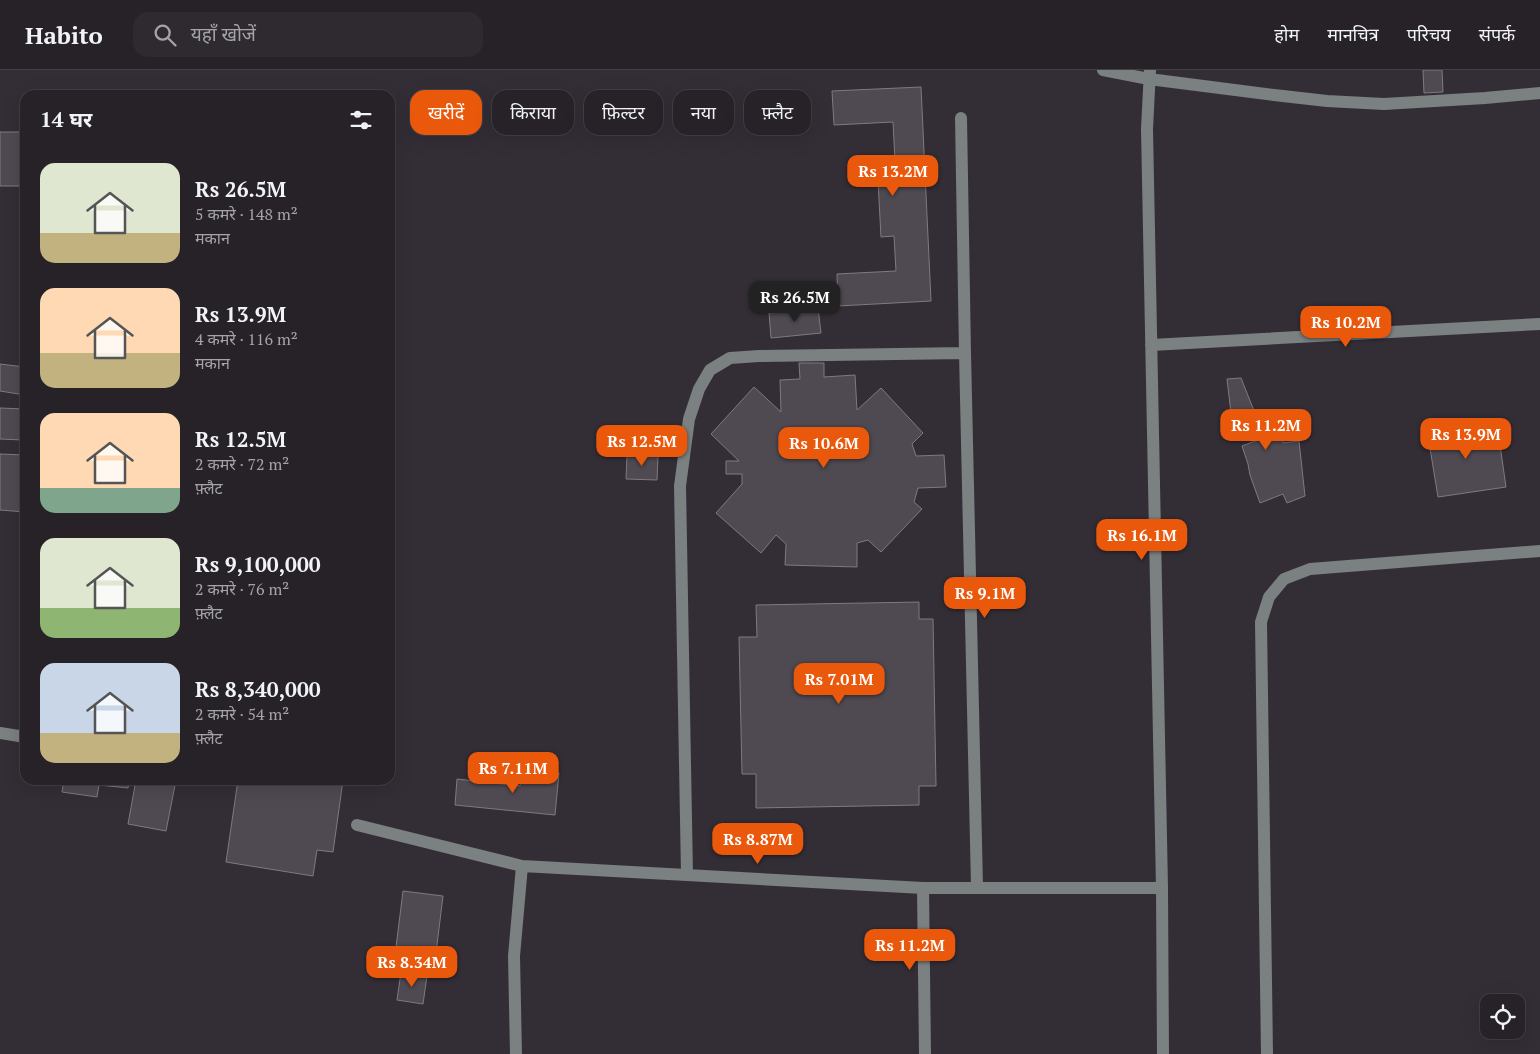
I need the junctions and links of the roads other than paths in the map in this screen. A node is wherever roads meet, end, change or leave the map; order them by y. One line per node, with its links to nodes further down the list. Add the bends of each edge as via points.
1 (1103, 70): 2 (street)
2 (1150, 74): 3 (street, via 1292,97 1384,104); 6 (street, via 1147,129)
3 (1540, 93)
4 (961, 118): 7 (street)
5 (1540, 324): 6 (street)
6 (1151, 345): 16 (street)
7 (965, 353): 13 (street, via 730,358 710,370 699,389 689,418 680,486); 14 (street)
8 (1540, 551): 20 (street, via 1310,569 1284,578 1269,597 1261,622)
9 (0, 733): 10 (street)
10 (20, 737)
11 (357, 825): 12 (street)
12 (522, 866): 13 (street); 17 (street, via 514,956)
13 (687, 875): 15 (street)
14 (977, 887): 15 (street); 16 (street)
15 (923, 888): 18 (street)
16 (1162, 888): 19 (street)
17 (516, 1054)
18 (924, 1054)
19 (1163, 1054)
20 (1267, 1054)

